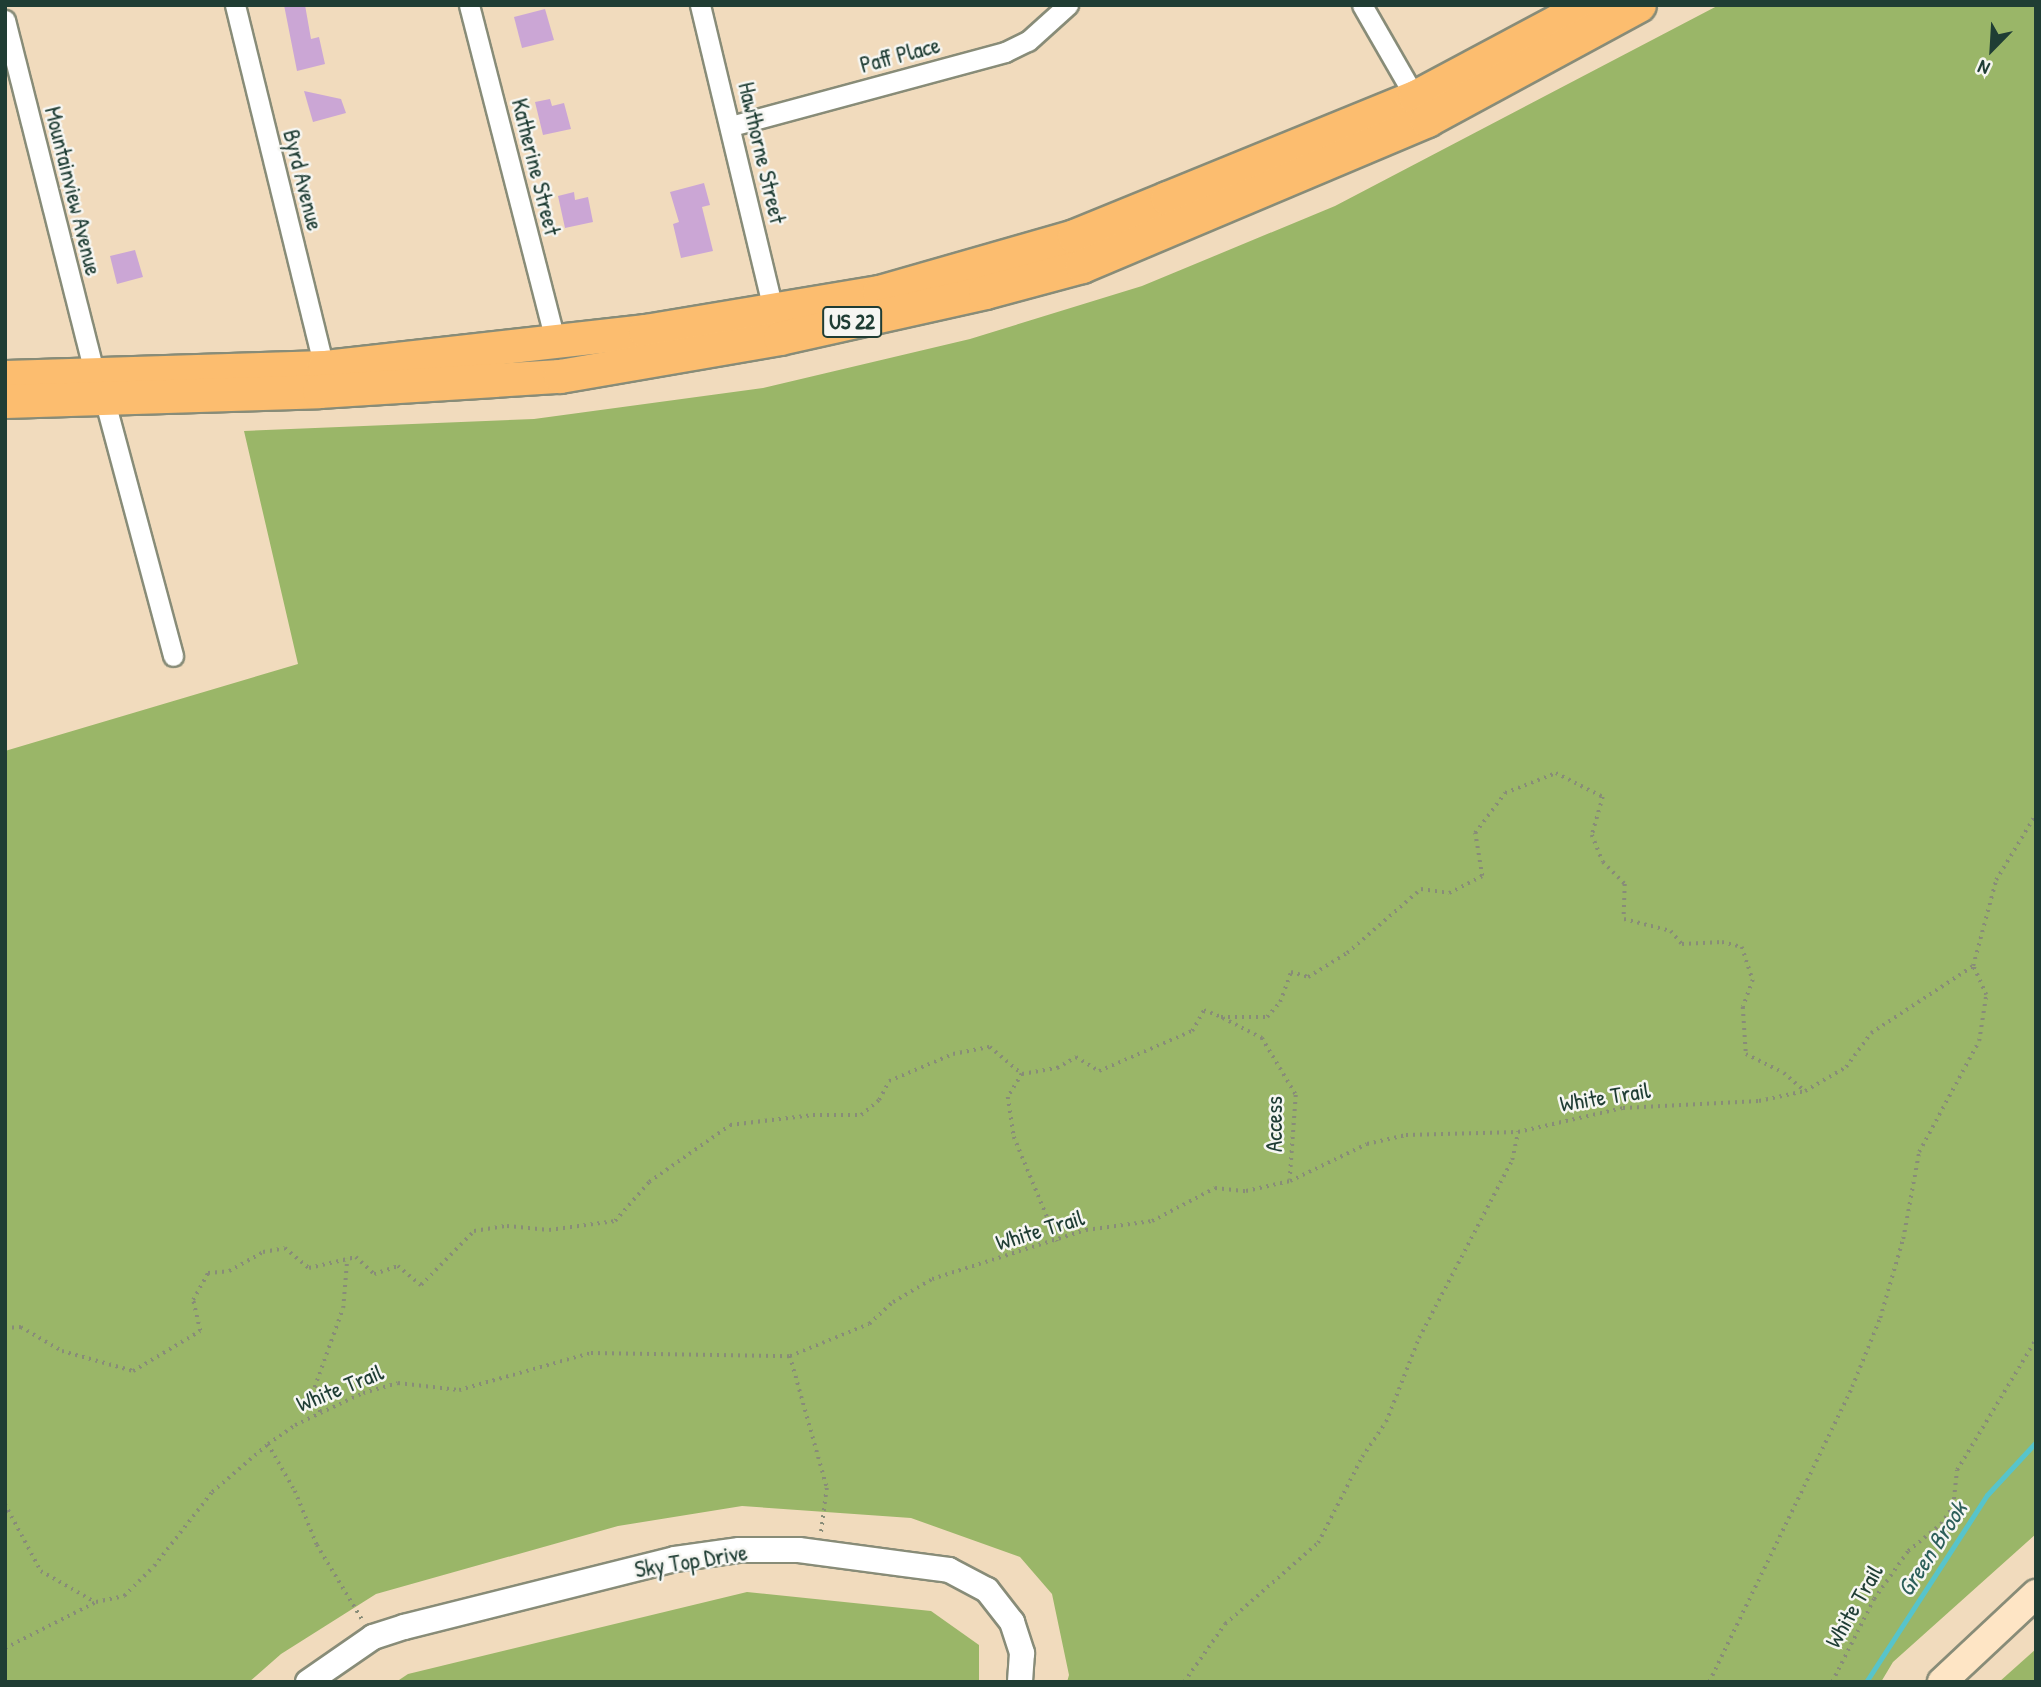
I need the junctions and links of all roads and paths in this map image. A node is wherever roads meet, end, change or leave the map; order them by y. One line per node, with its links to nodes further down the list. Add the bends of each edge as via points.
1 (235, 5): 13 (street, Byrd Avenue)
2 (469, 5): 12 (street, Katherine Street)
3 (700, 5): 10 (street, Hawthorne Street)
4 (1068, 5): 10 (street, Paff Place, via 1028,41 1005,52)
5 (1362, 5): 9 (street)
6 (1587, 5): 9 (highway, US 22)
7 (1639, 5): 15 (highway, US 22, via 1427,120 1082,266 985,292 780,338 560,376)
8 (5, 20): 15 (street, Mountainview Avenue)
9 (1415, 97): 11 (highway, US 22, via 1074,236 879,292)
10 (731, 126): 11 (street, Hawthorne Street)
11 (774, 313): 12 (highway, US 22)
12 (555, 340): 13 (highway, US 22)
13 (324, 367): 15 (highway, US 22)
14 (5, 377): 15 (highway, US 22)
15 (99, 386): 16 (highway, US 22); 17 (street, Mountainview Avenue)
16 (5, 401)
17 (173, 656)
18 (2036, 814): 19 (path, via 1996,880)
19 (1973, 967): 22 (path, White Trail, via 1871,1033 1846,1067); 41 (path, via 1986,995 1979,1041 1919,1152 1903,1239 1880,1318 1852,1387)
20 (1221, 1017): 21 (path, via 1204,1010 1192,1031 1099,1071 1076,1057 1057,1068); 22 (path, via 1267,1017 1280,1002 1292,972 1308,977 1347,953 1421,889 1449,893 1482,876 1475,833 1504,793 1556,772 1603,797 1591,835 1603,862 1625,884 1624,919 1671,931 1682,944 1722,942 1742,947 1753,980 1743,1007 1746,1054 1784,1073); 24 (path, Access, via 1262,1038 1296,1095)
21 (1022, 1074): 25 (path, via 1008,1097 1014,1136); 26 (path, via 990,1047 953,1054 889,1082 879,1100 861,1115 813,1115 730,1125 649,1182 615,1221 549,1230 507,1226 474,1231 421,1284 398,1266 374,1274 356,1257)
22 (1805, 1091): 23 (path, White Trail, via 1759,1101 1623,1108)
23 (1518, 1132): 24 (path, White Trail, via 1406,1135 1367,1144); 40 (path, via 1513,1160 1419,1338 1386,1422 1362,1457 1318,1543 1225,1624)
24 (1290, 1181): 25 (path, White Trail, via 1246,1191 1214,1188 1152,1221 1086,1230)
25 (1057, 1241): 29 (path, White Trail, via 932,1279 893,1302 869,1324)
26 (346, 1259): 27 (path, via 310,1268 285,1248 263,1252 229,1271 208,1273 194,1300 200,1331 133,1371 62,1351 21,1327); 30 (path, via 343,1308 312,1394)
27 (5, 1328)
28 (2036, 1339): 42 (path, White Trail, via 1957,1470 1953,1506 1941,1524 1908,1551 1874,1599)
29 (790, 1356): 30 (path, White Trail, via 591,1353 459,1390 398,1383); 33 (path, via 827,1488)
30 (320, 1412): 31 (path, White Trail)
31 (268, 1444): 35 (path, White Trail, via 212,1492 154,1566 124,1596); 36 (path, via 295,1491 317,1545)
32 (5, 1504): 35 (path, via 41,1571)
33 (819, 1553): 36 (street, Sky Top Drive, via 739,1549 675,1559); 39 (street, Sky Top Drive, via 949,1570 987,1590 1012,1622 1022,1653)
34 (2036, 1594): 43 (main road)
35 (96, 1602): 37 (path, White Trail)
36 (373, 1637): 38 (street, Sky Top Drive)
37 (5, 1648)
38 (309, 1682)
39 (1020, 1682)
40 (1184, 1682)
41 (1709, 1682)
42 (1832, 1682)
43 (1942, 1682)

